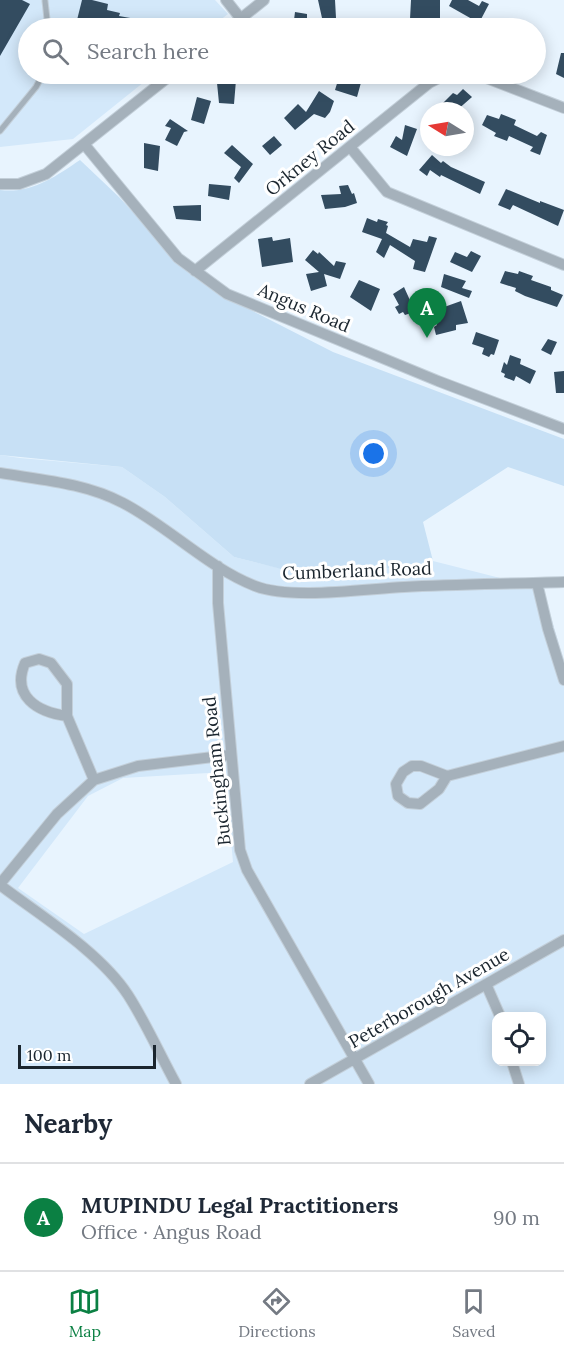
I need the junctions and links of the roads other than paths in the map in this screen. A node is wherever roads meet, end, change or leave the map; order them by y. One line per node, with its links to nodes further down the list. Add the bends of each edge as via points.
1 (226, 0): 5 (street)
2 (264, 0): 6 (street)
3 (45, 1): 4 (lane)
4 (47, 18)
5 (240, 18)
6 (242, 18)
7 (38, 84): 12 (lane)
8 (159, 84): 13 (street)
9 (428, 84): 14 (street, Orkney Road)
10 (502, 84): 11 (street)
11 (564, 108)
12 (0, 131)
13 (84, 144): 15 (street, via 34,180); 17 (street, Angus Road, via 178,258)
14 (350, 147): 16 (street, via 380,185 395,196); 17 (street, Orkney Road)
15 (0, 184)
16 (564, 265)
17 (195, 270): 18 (street, Angus Road, via 227,294)
18 (564, 429)
19 (0, 474): 20 (street, Cumberland Road, via 105,494)
20 (218, 566): 22 (street, Cumberland Road, via 254,586 289,593); 26 (street, Buckingham Road)
21 (564, 582): 22 (street, Cumberland Road)
22 (537, 583): 23 (street)
23 (564, 680)
24 (67, 716): 24 (street, via 39,708 27,698 20,675 25,663 39,659 56,668 67,684); 28 (street)
25 (564, 746): 27 (street)
26 (230, 755): 28 (street, via 138,766); 33 (street, Buckingham Road, via 240,850 248,870)
27 (447, 776): 27 (street, via 439,789 420,804 408,803 398,796 396,784 412,766)
28 (94, 780): 29 (street, via 57,814)
29 (0, 885): 35 (street, via 109,972 128,995)
30 (564, 940): 31 (street, Peterborough Avenue)
31 (486, 984): 32 (street); 33 (street, Peterborough Avenue)
32 (498, 1012)
33 (355, 1059): 36 (street, Peterborough Avenue); 37 (street, Buckingham Road)
34 (514, 1066): 38 (street)
35 (176, 1084)
36 (310, 1084)
37 (369, 1084)
38 (519, 1084)

